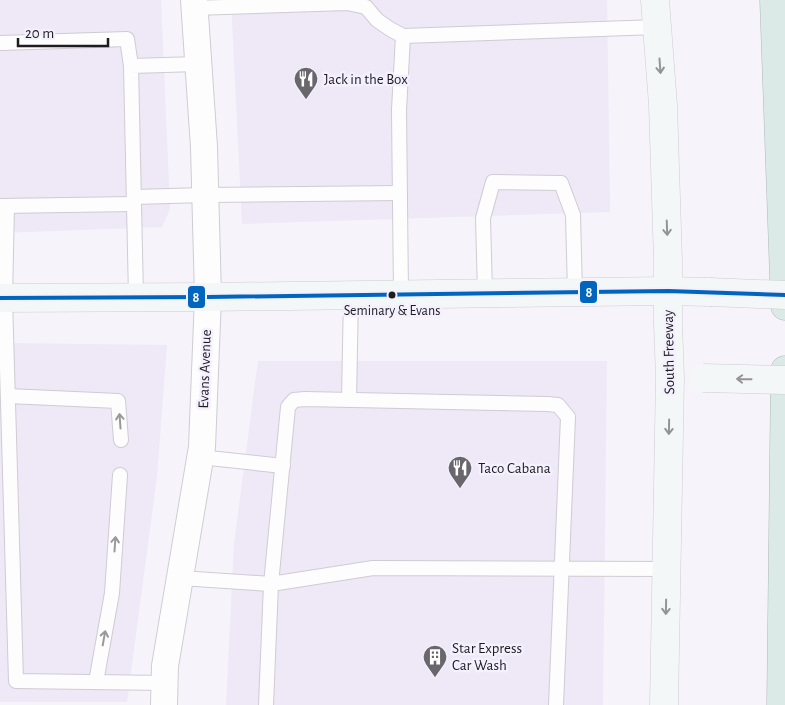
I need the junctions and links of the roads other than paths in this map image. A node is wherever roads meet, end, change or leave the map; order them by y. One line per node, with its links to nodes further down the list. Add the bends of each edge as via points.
1 (774, 0): 21 (highway)
2 (194, 4): 4 (lane, via 347,2 366,7 377,20); 6 (street, Evans Avenue)
3 (656, 13): 4 (lane); 12 (main road, South Freeway, one-way to 12, via 663,105)
4 (403, 36): 8 (lane, via 399,110)
5 (0, 43): 7 (lane, via 127,39)
6 (198, 64): 7 (lane); 9 (street, Evans Avenue)
7 (131, 66): 10 (lane)
8 (400, 193): 9 (lane); 15 (lane)
9 (205, 195): 10 (lane); 19 (street, Evans Avenue)
10 (134, 200): 11 (lane); 18 (lane)
11 (3, 206): 20 (lane)
12 (668, 291): 13 (main road); 17 (main road, bridge); 23 (main road, South Freeway)
13 (575, 292): 14 (main road); 14 (lane, via 574,215 561,183 494,182 483,218)
14 (485, 293): 15 (main road)
15 (401, 294): 16 (main road)
16 (351, 295): 19 (main road); 26 (lane)
17 (785, 295)
18 (136, 297): 19 (main road); 20 (main road)
19 (208, 297): 28 (street, Evans Avenue)
20 (2, 298): 25 (lane)
21 (785, 306)
22 (785, 370): 40 (highway)
23 (670, 377): 24 (main road, one-way to 23, bridge); 32 (main road, South Freeway, one-way to 32)
24 (785, 380)
25 (8, 396): 27 (lane, one-way to 25, via 118,401); 35 (lane, via 16,681)
26 (349, 400): 29 (lane, via 294,400 288,407); 31 (lane, via 558,405 568,417)
27 (121, 440)
28 (200, 458): 29 (lane); 33 (street, Evans Avenue)
29 (283, 466): 34 (lane)
30 (120, 475): 35 (lane, one-way to 30, via 112,593)
31 (562, 568): 32 (lane); 34 (lane, via 373,568); 38 (lane)
32 (667, 569): 39 (main road, South Freeway, one-way to 39)
33 (180, 578): 34 (lane); 36 (street, Evans Avenue, via 165,666)
34 (271, 584): 37 (lane)
35 (96, 682): 36 (lane)
36 (164, 694)
37 (266, 705)
38 (556, 705)
39 (664, 705)
40 (781, 705)

